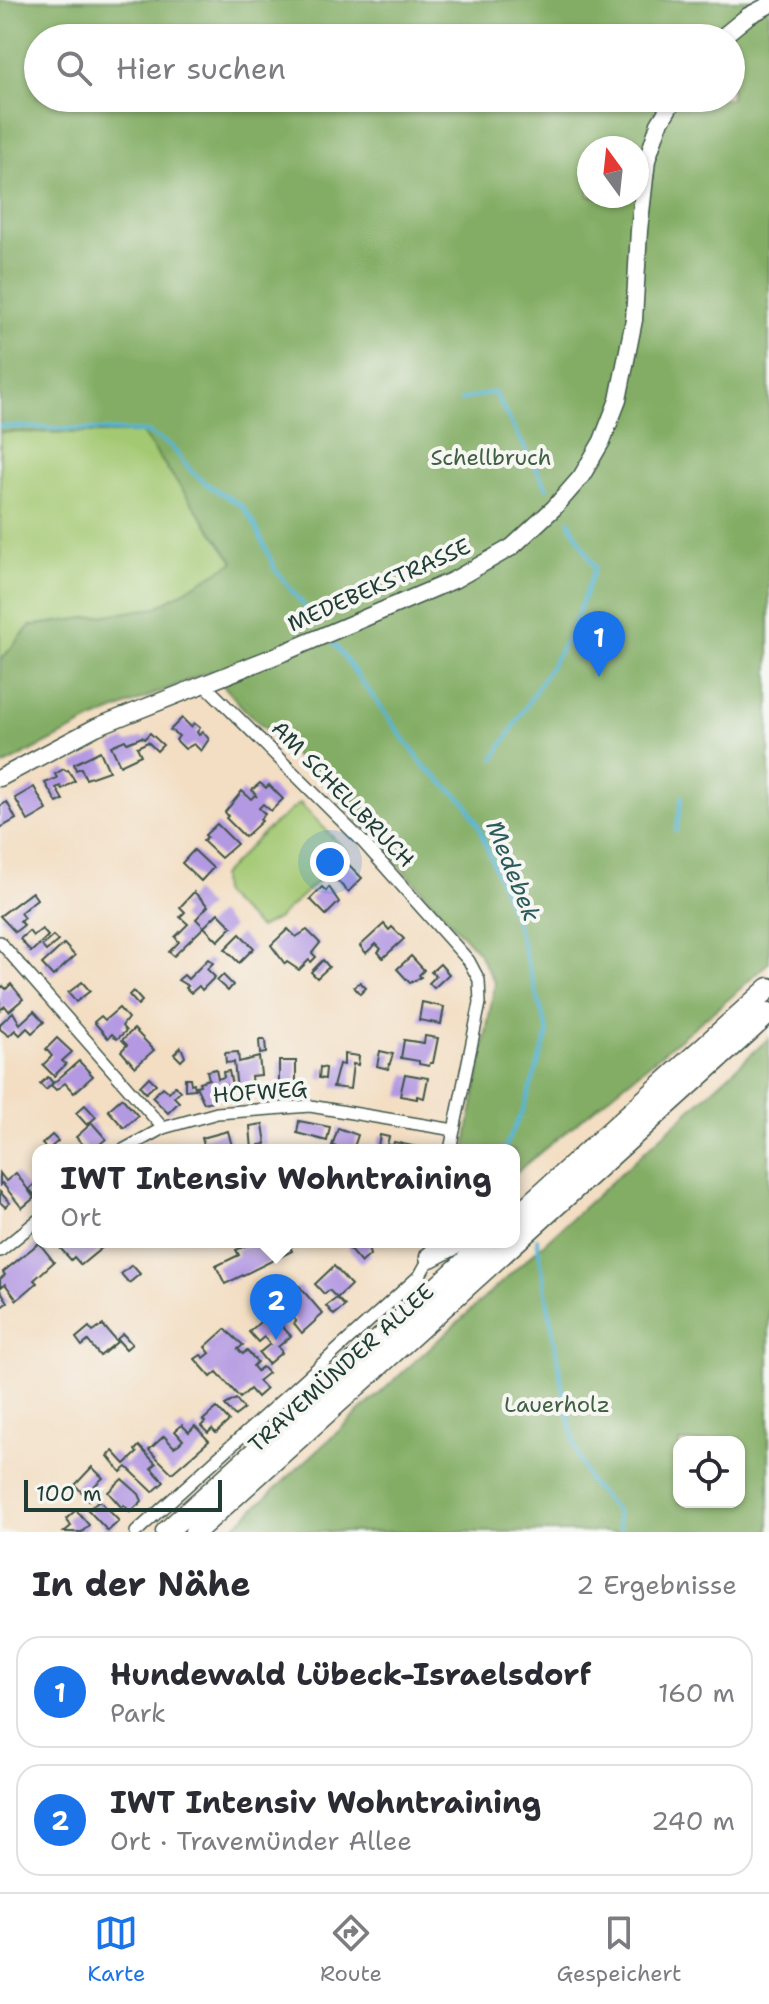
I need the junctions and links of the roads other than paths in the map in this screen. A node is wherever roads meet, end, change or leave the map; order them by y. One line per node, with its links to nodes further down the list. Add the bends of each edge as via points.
1 (769, 5): 2 (street)
2 (738, 24)
3 (666, 112): 4 (street, MEDEBEKSTRASSE, via 647,160 634,320 618,400 581,477 512,547 454,580)
4 (204, 684): 5 (street, via 96,727); 11 (street, AM SCHELLBRUCH, via 362,841 469,961 479,980 480,1003)
5 (0, 778)
6 (0, 942): 9 (street)
7 (769, 988): 10 (highway)
8 (769, 1013): 17 (highway, TRAVEMÜNDER ALLEE)
9 (163, 1128): 11 (street, HOFWEG, via 217,1113 310,1106); 12 (street, HOFWEG)
10 (614, 1128): 14 (highway); 15 (highway)
11 (454, 1130): 13 (street, AM SCHELLBRUCH)
12 (134, 1144)
13 (451, 1144)
14 (520, 1196)
15 (520, 1213)
16 (32, 1225): 21 (street)
17 (520, 1238)
18 (480, 1248): 23 (highway, TRAVEMÜNDER ALLEE)
19 (509, 1248): 24 (highway, TRAVEMÜNDER ALLEE)
20 (431, 1250): 22 (street, TRAVEMÜNDER ALLEE, via 420,1275)
21 (0, 1251)
22 (136, 1532)
23 (166, 1532)
24 (195, 1532)

